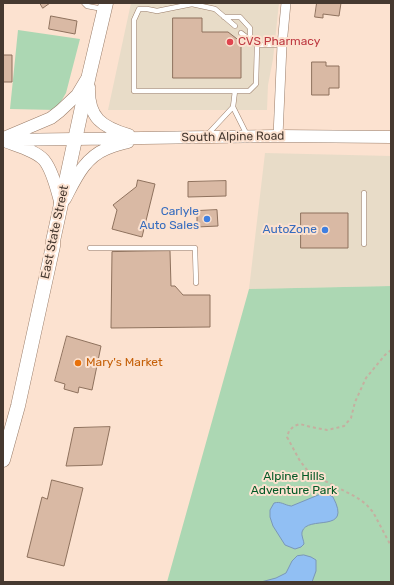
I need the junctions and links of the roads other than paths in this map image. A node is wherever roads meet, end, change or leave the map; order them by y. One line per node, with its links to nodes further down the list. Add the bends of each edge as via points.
1 (84, 3): 4 (lane, via 87,6)
2 (286, 3): 10 (street)
3 (170, 5): 5 (lane, via 192,4 215,9); 12 (lane, via 157,10 139,9 134,20 134,92)
4 (105, 6): 11 (main road, East State Street)
5 (224, 17): 6 (lane); 8 (lane, via 240,17 250,28)
6 (235, 26)
7 (241, 33): 8 (lane)
8 (250, 40): 9 (lane)
9 (257, 45): 10 (lane); 12 (lane, via 256,84 249,91)
10 (282, 45): 15 (street)
11 (89, 75): 18 (main road, via 91,108 95,116 109,128); 19 (main road, via 77,95 51,118); 20 (main road, East State Street)
12 (235, 91): 13 (lane)
13 (233, 106): 14 (lane); 16 (lane)
14 (248, 136): 15 (main road, South Alpine Road); 16 (main road, South Alpine Road)
15 (278, 136): 17 (main road, South Alpine Road)
16 (206, 137): 18 (main road, South Alpine Road)
17 (391, 137)
18 (140, 138): 20 (main road, South Alpine Road); 22 (main road, via 106,149 90,159)
19 (3, 140): 20 (main road, South Alpine Road); 22 (main road, via 44,160)
20 (75, 140): 22 (main road, East State Street)
21 (364, 193): 23 (lane)
22 (61, 206): 26 (main road, East State Street, via 18,406)
23 (364, 244)
24 (90, 248): 25 (lane, via 195,248)
25 (196, 284)
26 (3, 460)

